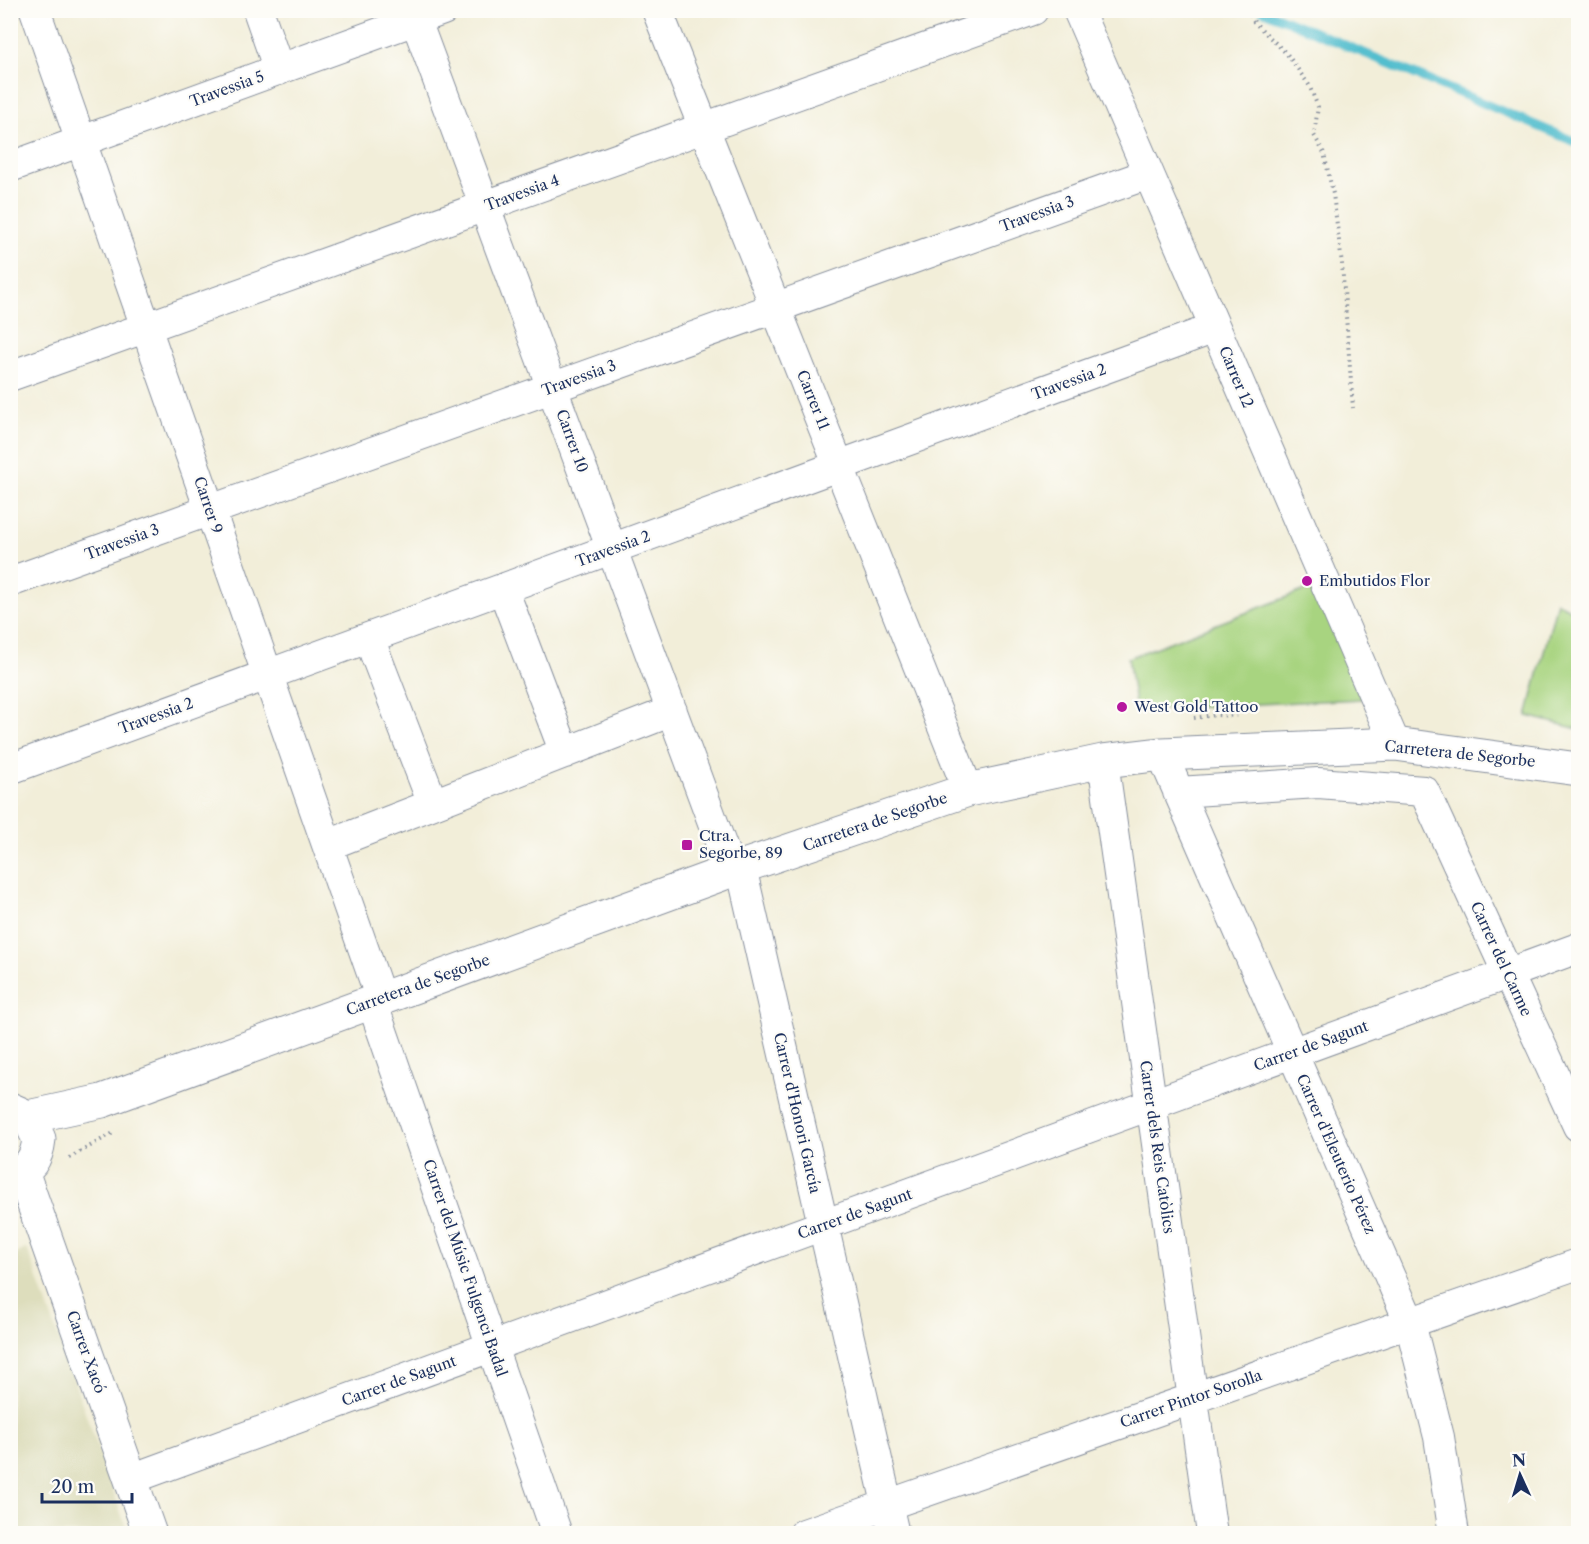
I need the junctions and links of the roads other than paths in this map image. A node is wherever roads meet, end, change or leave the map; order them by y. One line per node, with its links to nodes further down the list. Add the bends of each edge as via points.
1 (35, 10): 9 (street, Carrer 9)
2 (258, 10): 7 (street)
3 (657, 10): 8 (street, Carrer 11)
4 (1033, 10): 8 (street, Travessia 4)
5 (1078, 10): 11 (street, Carrer 12)
6 (424, 14): 7 (street, Travessia 5); 12 (street, Carrer 10)
7 (279, 70): 9 (street, Travessia 5)
8 (704, 128): 12 (street, Travessia 4); 13 (street, Carrer 11)
9 (81, 142): 10 (street, Travessia 5); 14 (street, Carrer 9)
10 (10, 167)
11 (1148, 174): 13 (street, Travessia 3); 15 (street, Carrer 12)
12 (485, 206): 14 (street, Travessia 4); 17 (street, Carrer 10)
13 (776, 308): 17 (street, Travessia 3); 18 (street, Carrer 11)
14 (146, 328): 16 (street, Travessia 4); 19 (street, Carrer 9)
15 (1215, 328): 18 (street, Travessia 2); 26 (street, Carrer 12)
16 (10, 376)
17 (552, 388): 19 (street, Travessia 3); 20 (street, Carrer 10)
18 (839, 466): 20 (street, Travessia 2); 32 (street, Carrer 11)
19 (210, 510): 21 (street, Travessia 3); 24 (street, Carrer 9)
20 (612, 549): 22 (street, Travessia 2); 25 (street, Carrer 10)
21 (10, 582)
22 (503, 589): 23 (street, Travessia 2); 27 (street)
23 (369, 638): 24 (street, Travessia 2); 34 (street)
24 (268, 675): 30 (street, Travessia 2); 35 (street, Carrer 9)
25 (672, 711): 27 (street); 36 (street, Carrer 10)
26 (1395, 744): 28 (street, Carretera de Segorbe); 31 (street, Carretera de Segorbe)
27 (565, 753): 34 (street)
28 (1162, 754): 29 (street, Carretera de Segorbe); 33 (street, Carrer d'Eleuterio Pérez)
29 (1102, 761): 32 (street, Carretera de Segorbe); 42 (street, Carrer dels Reis Catòlics)
30 (10, 769)
31 (1578, 769)
32 (968, 790): 36 (street, Carretera de Segorbe)
33 (1178, 792): 38 (street, Carrer del Carme, via 1318,783 1424,791); 40 (street, Carrer d'Eleuterio Pérez)
34 (433, 804): 35 (street)
35 (328, 845): 39 (street, Carrer 9)
36 (736, 869): 39 (street, Carretera de Segorbe); 46 (street, Carrer d'Honori García)
37 (1578, 948): 38 (street, Carrer de Sagunt)
38 (1508, 974): 40 (street, Carrer de Sagunt); 44 (street, Carrer del Carme)
39 (377, 1000): 41 (street, Carretera de Segorbe); 49 (street, Carrer del Músic Fulgenci Badal)
40 (1292, 1053): 42 (street, Carrer de Sagunt); 48 (street, Carrer d'Eleuterio Pérez)
41 (102, 1101): 43 (street, Carretera de Segorbe); 45 (street, Carretera de Segorbe)
42 (1151, 1105): 46 (street, Carrer de Sagunt); 50 (street, Carrer dels Reis Catòlics)
43 (19, 1113): 45 (street, Carrer Xacó, via 39,1139)
44 (1578, 1126)
45 (34, 1164): 51 (street, Carrer Xacó)
46 (823, 1225): 49 (street, Carrer de Sagunt); 52 (street, Carrer d'Honori García)
47 (1578, 1264): 48 (street, Carrer Pintor Sorolla)
48 (1410, 1323): 50 (street, Carrer Pintor Sorolla); 58 (street, Carrer d'Eleuterio Pérez, via 1439,1437)
49 (492, 1347): 51 (street, Carrer de Sagunt); 54 (street, Carrer del Músic Fulgenci Badal)
50 (1193, 1398): 52 (street, Carrer Pintor Sorolla); 57 (street, Carrer dels Reis Catòlics)
51 (131, 1479): 53 (street, Carrer Xacó)
52 (887, 1505): 55 (street, Carrer Pintor Sorolla); 56 (street, Carrer d'Honori García)
53 (150, 1533)
54 (558, 1533)
55 (804, 1533)
56 (894, 1533)
57 (1212, 1533)
58 (1454, 1533)

